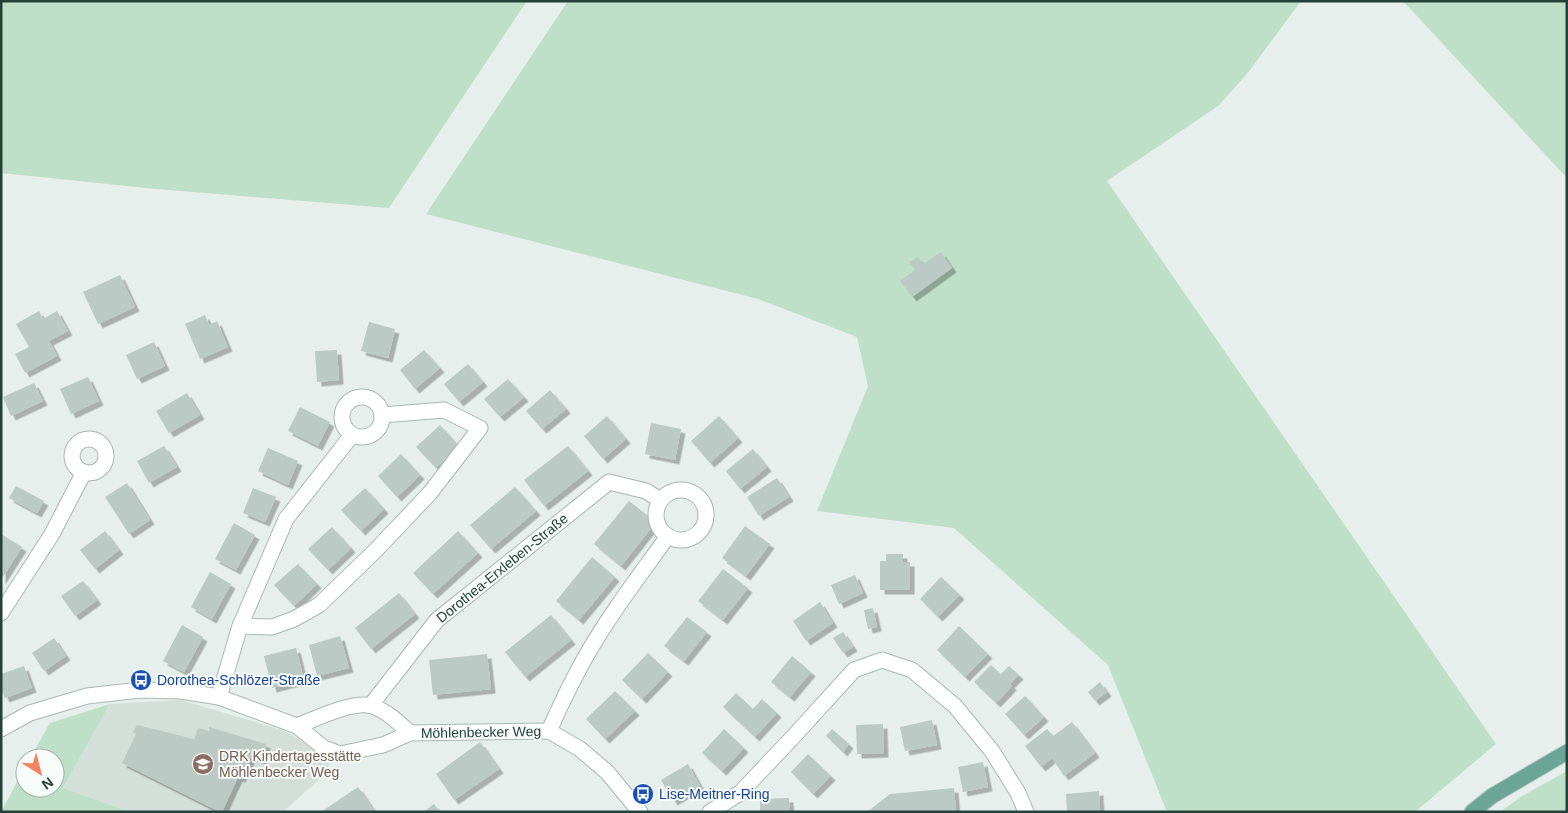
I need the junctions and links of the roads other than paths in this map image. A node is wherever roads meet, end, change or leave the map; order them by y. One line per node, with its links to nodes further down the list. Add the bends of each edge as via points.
1 (382, 414): 2 (street, via 376,432 364,437); 2 (street, via 372,399 358,397 346,404 343,424); 7 (street, via 444,410 480,428 430,492 319,605 294,619 272,626)
2 (352, 435): 7 (street, via 286,519)
3 (84, 472): 6 (street, via 52,534)
4 (660, 500): 5 (street, via 657,523); 5 (street, via 674,490 691,492 698,497 706,512 702,528 696,534 681,540); 9 (street, Dorothea-Erxleben-Straße, via 646,492 609,482 437,620)
5 (668, 536): 12 (street, via 587,655)
6 (1, 612)
7 (240, 626): 8 (street)
8 (219, 697): 10 (street, Möhlenbecker Weg); 11 (street, Möhlenbecker Weg, via 181,691 140,690 87,696 30,713)
9 (370, 705): 10 (street, via 332,711); 13 (street, Möhlenbecker Weg, via 389,715)
10 (297, 726): 13 (street, Möhlenbecker Weg, via 324,748 340,754 384,745)
11 (1, 729)
12 (549, 731): 13 (street, Möhlenbecker Weg); 15 (street, Möhlenbecker Weg, via 587,754 607,772)
13 (410, 733)
14 (1567, 752): 18 (main road, via 1492,796)
15 (640, 812)
16 (710, 812): 17 (street, via 740,793 854,670 882,660 912,670 954,706 992,751)
17 (1026, 812)
18 (1472, 812)

